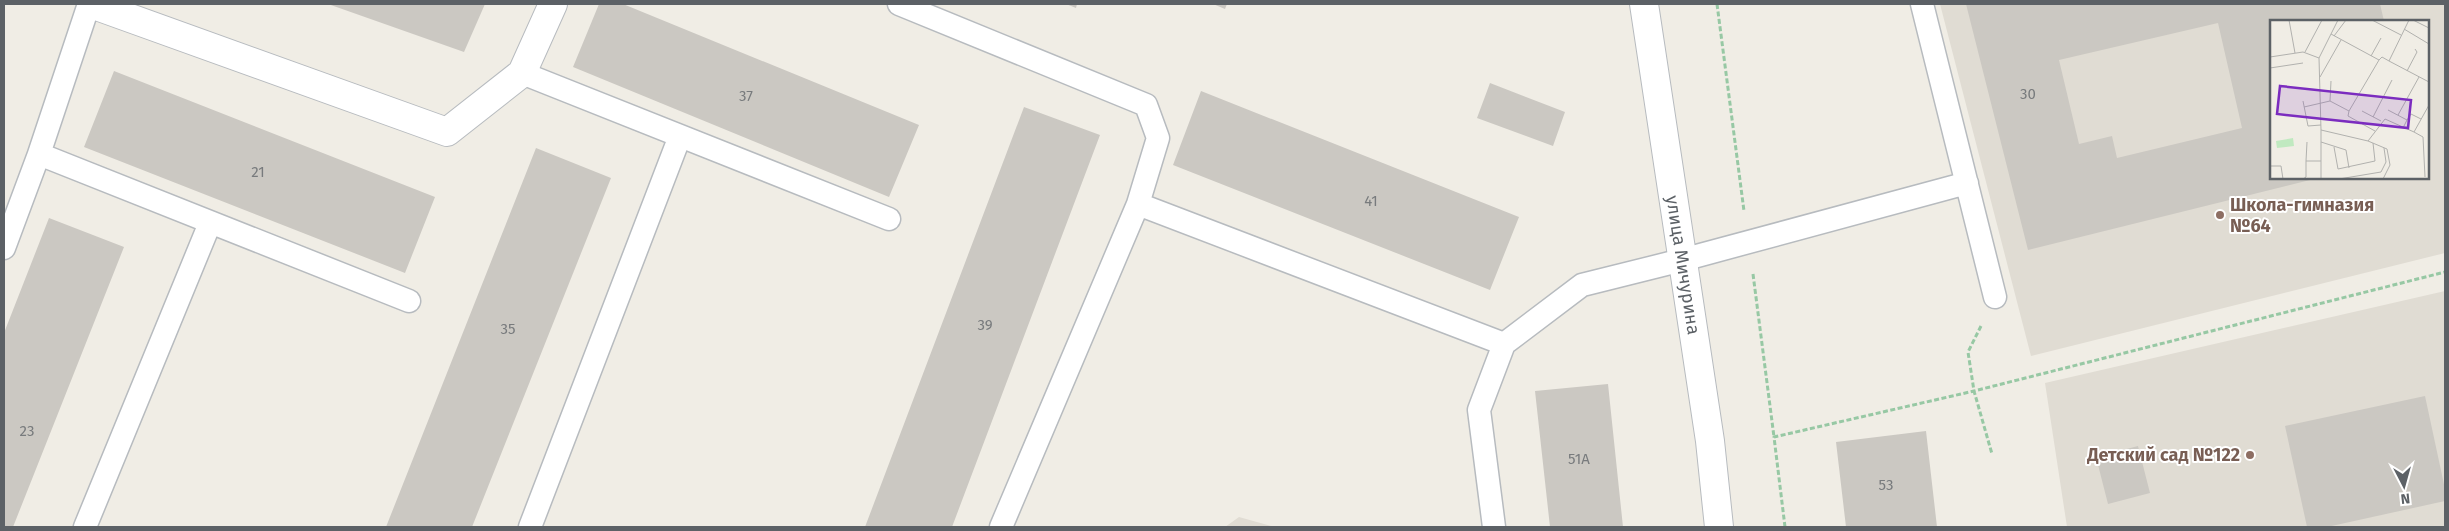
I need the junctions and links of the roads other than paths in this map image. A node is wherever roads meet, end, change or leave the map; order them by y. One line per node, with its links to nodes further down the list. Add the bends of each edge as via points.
1 (90, 4): 6 (street, via 447,132); 8 (lane)
2 (553, 4): 6 (street)
3 (899, 4): 10 (lane, via 1146,105 1158,138)
4 (1644, 4): 14 (street, улица Мичурина)
5 (1922, 4): 9 (lane)
6 (522, 73): 7 (lane)
7 (680, 136): 11 (lane); 19 (lane)
8 (39, 154): 12 (lane); 13 (lane)
9 (1967, 183): 14 (lane); 15 (lane)
10 (1138, 204): 17 (lane); 20 (lane)
11 (889, 218)
12 (210, 223): 16 (lane); 18 (lane)
13 (4, 248)
14 (1682, 260): 17 (lane, via 1582,284); 22 (street, улица Мичурина, via 1710,441)
15 (1995, 297)
16 (409, 301)
17 (1504, 344): 21 (lane, via 1479,410)
18 (86, 527)
19 (530, 527)
20 (1001, 527)
21 (1494, 527)
22 (1719, 527)

